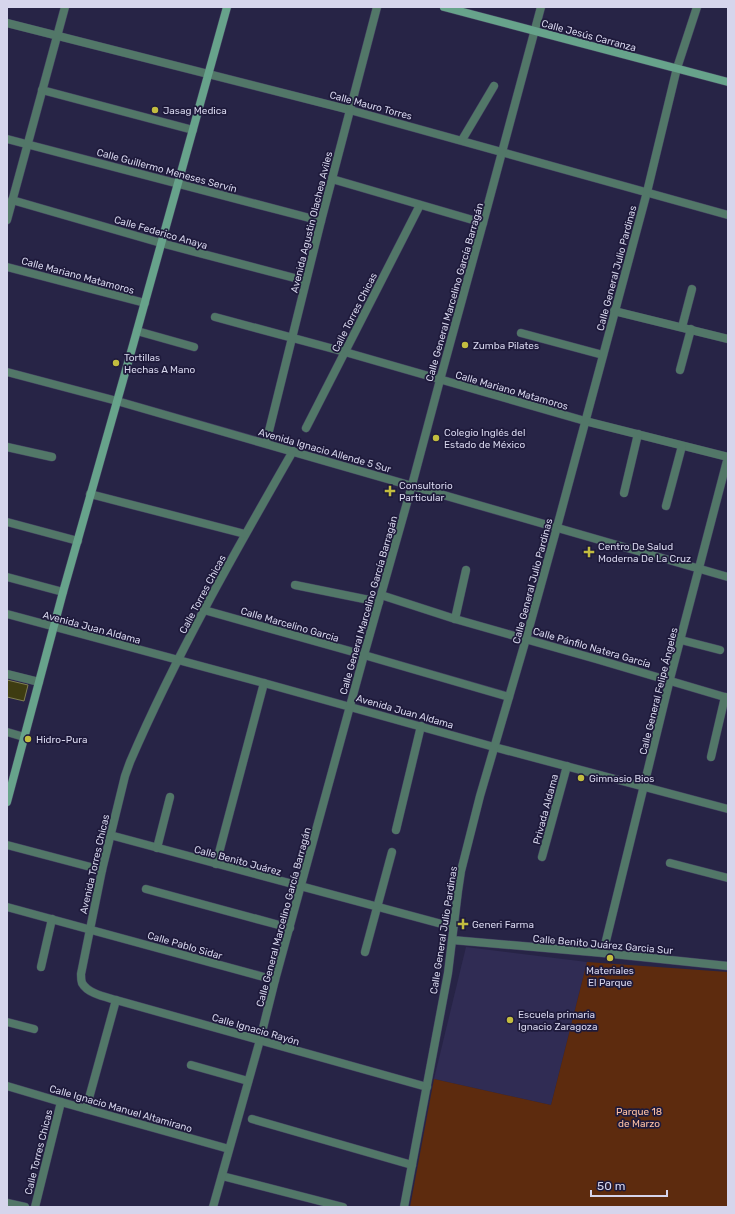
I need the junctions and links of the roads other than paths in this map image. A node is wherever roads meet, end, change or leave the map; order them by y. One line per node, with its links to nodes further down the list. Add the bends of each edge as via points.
1 (65, 7): 9 (street)
2 (227, 7): 11 (street)
3 (377, 7): 15 (street, Avenida Agustin Olachea Aviles)
4 (444, 7): 8 (street, Calle Jesús Carranza)
5 (541, 7): 8 (street, Calle General Marcelino García Barragán)
6 (697, 7): 10 (street, Calle General Julio Pardinas)
7 (7, 23): 9 (street, Calle Mauro Torres)
8 (535, 31): 10 (street, Calle Jesús Carranza); 20 (street, Calle General Marcelino García Barragán)
9 (58, 35): 11 (street, Calle Mauro Torres); 14 (street)
10 (677, 68): 12 (street, Calle Jesús Carranza); 23 (street, Calle General Julio Pardinas)
11 (209, 74): 15 (street, Calle Mauro Torres); 16 (street)
12 (728, 82)
13 (494, 86): 18 (street)
14 (42, 90): 16 (street); 19 (street)
15 (350, 110): 18 (street, Calle Mauro Torres); 21 (street, Avenida Agustin Olachea Aviles)
16 (193, 130): 22 (street)
17 (7, 139): 19 (street, Calle Guillermo Meneses Servín)
18 (462, 140): 20 (street, Calle Mauro Torres)
19 (28, 144): 22 (street, Calle Guillermo Meneses Servín); 24 (street)
20 (502, 151): 23 (street, Calle Mauro Torres); 29 (street, Calle General Marcelino García Barragán)
21 (332, 179): 25 (street); 28 (street, Avenida Agustin Olachea Aviles)
22 (178, 183): 28 (street, Calle Guillermo Meneses Servín); 30 (street)
23 (647, 192): 26 (street, Calle Mauro Torres); 35 (street, Calle General Julio Pardinas)
24 (12, 200): 27 (street); 30 (street, Calle Federico Anaya)
25 (420, 205): 29 (street); 44 (street, Calle Torres Chicas)
26 (728, 214)
27 (7, 220)
28 (321, 221): 32 (street, Avenida Agustin Olachea Aviles)
29 (484, 224): 48 (street, Calle General Marcelino García Barragán)
30 (161, 242): 32 (street, Calle Federico Anaya); 34 (street)
31 (7, 267): 34 (street, Calle Mariano Matamoros)
32 (306, 281): 41 (street, Avenida Agustin Olachea Aviles)
33 (692, 289): 37 (street)
34 (145, 303): 39 (street)
35 (614, 311): 37 (street); 45 (street, Calle General Julio Pardinas)
36 (215, 317): 41 (street, Calle Mariano Matamoros)
37 (682, 327): 38 (street)
38 (691, 329): 42 (street); 46 (street)
39 (137, 331): 43 (street); 49 (street)
40 (520, 333): 45 (street)
41 (292, 338): 44 (street, Calle Mariano Matamoros); 53 (street, Avenida Agustin Olachea Aviles)
42 (728, 339)
43 (194, 347)
44 (345, 352): 48 (street, Calle Mariano Matamoros); 51 (street, Calle Torres Chicas)
45 (602, 355): 50 (street, Calle General Julio Pardinas)
46 (680, 370)
47 (7, 372): 49 (street, Avenida Ignacio Allende 5 Sur)
48 (440, 380): 50 (street, Calle Mariano Matamoros); 59 (street, Calle General Marcelino García Barragán)
49 (117, 401): 53 (street, Avenida Ignacio Allende 5 Sur); 61 (street)
50 (585, 421): 52 (street, Calle Mariano Matamoros); 64 (street, Calle General Julio Pardinas)
51 (306, 428)
52 (638, 434): 55 (street, Calle Mariano Matamoros); 60 (street)
53 (266, 443): 56 (street, Avenida Ignacio Allende 5 Sur)
54 (7, 446): 57 (street)
55 (682, 446): 58 (street, Calle Mariano Matamoros); 62 (street)
56 (292, 451): 59 (street, Avenida Ignacio Allende 5 Sur); 65 (street, Calle Torres Chicas)
57 (52, 457)
58 (728, 458): 67 (street, Calle General Felipe Ángeles)
59 (412, 485): 64 (street, Avenida Ignacio Allende 5 Sur); 73 (street, Calle General Marcelino García Barragán)
60 (624, 493)
61 (90, 494): 65 (street); 66 (street)
62 (666, 506)
63 (7, 522): 66 (street)
64 (557, 527): 67 (street, Avenida Ignacio Allende 5 Sur); 78 (street, Calle General Julio Pardinas)
65 (245, 534): 74 (street, Calle Torres Chicas)
66 (78, 540): 72 (street)
67 (700, 568): 70 (street, Avenida Ignacio Allende 5 Sur); 79 (street, Calle General Felipe Ángeles)
68 (466, 570): 76 (street)
69 (7, 577): 72 (street)
70 (728, 577)
71 (295, 585): 73 (street, Calle Pánfilo Natera García)
72 (63, 592): 77 (street)
73 (380, 599): 76 (street, Calle Pánfilo Natera García); 81 (street, Calle General Marcelino García Barragán)
74 (204, 610): 81 (street, Calle Marcelino Garcia); 82 (street, Calle Torres Chicas)
75 (7, 614): 77 (street, Avenida Juan Aldama)
76 (455, 619): 78 (street, Calle Pánfilo Natera García)
77 (54, 627): 82 (street, Avenida Juan Aldama); 85 (street)
78 (526, 638): 84 (street, Calle Pánfilo Natera García); 87 (street, Calle General Julio Pardinas)
79 (681, 640): 80 (street); 84 (street, Calle General Felipe Ángeles)
80 (720, 650)
81 (364, 655): 87 (street, Calle Marcelino Garcia); 89 (street, Calle General Marcelino García Barragán)
82 (178, 660): 86 (street, Avenida Juan Aldama); 94 (street, Calle Torres Chicas)
83 (7, 674): 85 (street)
84 (670, 681): 88 (street, Calle Pánfilo Natera García); 97 (street, Calle General Felipe Ángeles)
85 (39, 682): 92 (street)
86 (264, 683): 89 (street, Avenida Juan Aldama); 108 (street)
87 (509, 697): 93 (street, Calle General Julio Pardinas)
88 (726, 698): 95 (street)
89 (350, 706): 90 (street, Avenida Juan Aldama); 111 (street, Calle General Marcelino García Barragán)
90 (421, 726): 93 (street, Avenida Juan Aldama); 101 (street)
91 (7, 732): 92 (street)
92 (24, 737): 99 (street)
93 (494, 747): 96 (street, Avenida Juan Aldama); 116 (street, Calle General Julio Pardinas, via 462,872)
94 (136, 749): 102 (street, Avenida Torres Chicas, via 125,776)
95 (711, 757)
96 (567, 766): 97 (street, Avenida Juan Aldama); 106 (street, Privada Aldama)
97 (644, 787): 100 (street, Avenida Juan Aldama); 121 (street, Calle General Felipe Ángeles)
98 (170, 797): 104 (street)
99 (7, 802)
100 (728, 809)
101 (396, 830)
102 (110, 835): 104 (street, Calle Benito Juárez); 109 (street, Avenida Torres Chicas)
103 (7, 845): 109 (street)
104 (157, 848): 108 (street, Calle Benito Juárez)
105 (392, 852): 114 (street)
106 (542, 857)
107 (670, 863): 110 (street)
108 (216, 864): 111 (street, Calle Benito Juárez)
109 (102, 870): 118 (street, Avenida Torres Chicas)
110 (728, 878)
111 (301, 887): 114 (street, Calle Benito Juárez); 117 (street, Calle General Marcelino García Barragán)
112 (146, 889): 117 (street)
113 (7, 907): 115 (street, Calle Pablo Sidar)
114 (377, 907): 116 (street, Calle Benito Juárez); 120 (street)
115 (52, 919): 118 (street, Calle Pablo Sidar); 122 (street)
116 (453, 927): 119 (street, Calle General Julio Pardinas)
117 (290, 928): 124 (street, Calle General Marcelino García Barragán)
118 (89, 929): 124 (street, Calle Pablo Sidar); 125 (street, Avenida Torres Chicas, via 81,974)
119 (452, 940): 121 (street, Calle Benito Juárez Garcia Sur); 133 (street, Calle General Julio Pardinas)
120 (365, 952)
121 (603, 953): 123 (street, Calle Benito Juárez Garcia Sur)
122 (41, 966)
123 (728, 966)
124 (275, 980): 129 (street, Calle General Marcelino García Barragán)
125 (83, 984): 126 (street, Calle Ignacio Rayón, via 94,992)
126 (116, 1000): 129 (street, Calle Ignacio Rayón); 135 (street)
127 (7, 1022): 128 (street)
128 (34, 1029)
129 (260, 1040): 131 (street, Calle General Marcelino García Barragán); 133 (street, Calle Ignacio Rayón)
130 (191, 1065): 131 (street)
131 (248, 1081): 137 (street, Calle General Marcelino García Barragán)
132 (7, 1086): 134 (street, Calle Ignacio Manuel Altamirano)
133 (427, 1087): 138 (street, Calle General Julio Pardinas)
134 (61, 1102): 135 (street, Calle Ignacio Manuel Altamirano); 142 (street, Calle Torres Chicas)
135 (86, 1109): 137 (street, Calle Ignacio Manuel Altamirano)
136 (252, 1119): 138 (street)
137 (229, 1149): 139 (street, Calle General Marcelino García Barragán)
138 (412, 1165): 145 (street, Calle General Julio Pardinas)
139 (222, 1176): 143 (street, Calle General Marcelino García Barragán); 144 (street)
140 (7, 1202): 141 (street)
141 (24, 1207)
142 (35, 1207)
143 (213, 1207)
144 (343, 1207)
145 (404, 1207)

